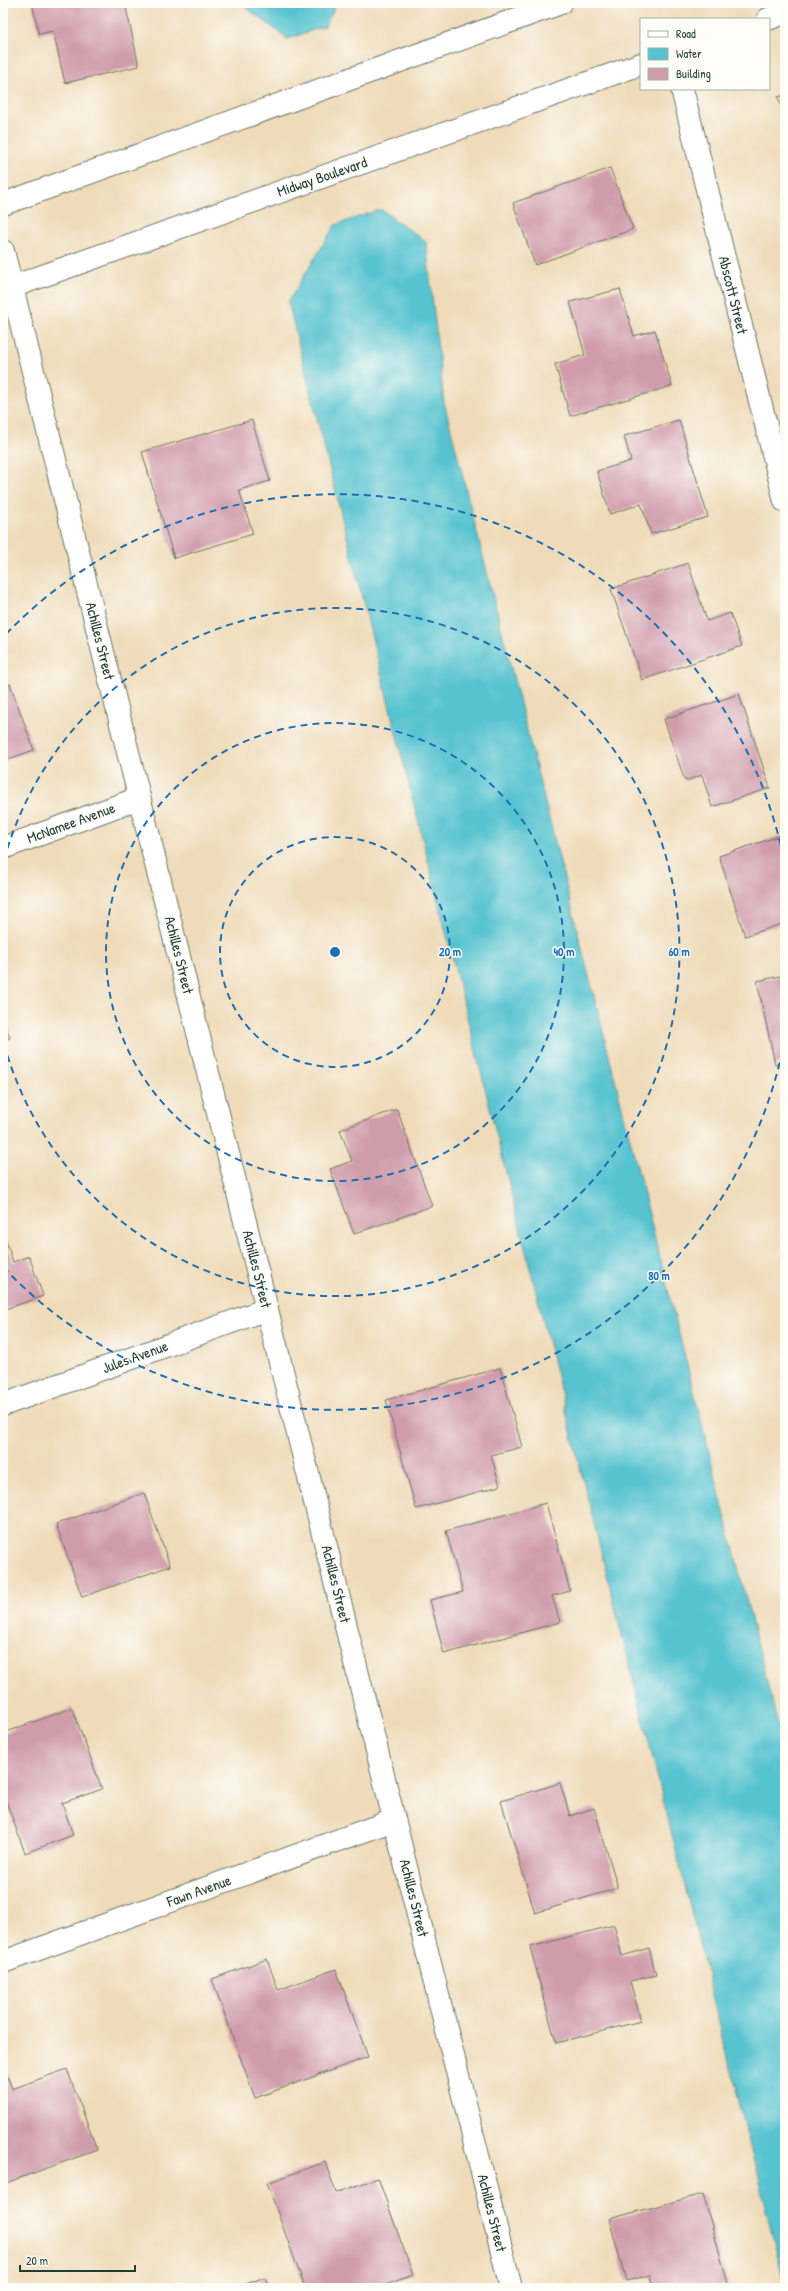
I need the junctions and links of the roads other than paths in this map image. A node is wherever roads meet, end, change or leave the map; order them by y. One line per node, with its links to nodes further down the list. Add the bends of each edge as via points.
1 (561, 3): 6 (street)
2 (785, 13): 3 (street)
3 (770, 18)
4 (640, 64): 8 (street, Midway Boulevard)
5 (682, 90): 9 (street, Abscott Street)
6 (3, 204)
7 (3, 251): 8 (street, Achilles Street)
8 (7, 288): 10 (street, Achilles Street)
9 (785, 501)
10 (139, 798): 11 (street, McNamee Avenue); 12 (street, Achilles Street)
11 (3, 848)
12 (267, 1309): 13 (street, Jules Avenue); 14 (street, Achilles Street)
13 (3, 1405)
14 (394, 1820): 15 (street, Fawn Avenue); 16 (street, Achilles Street)
15 (3, 1962)
16 (511, 2288)

